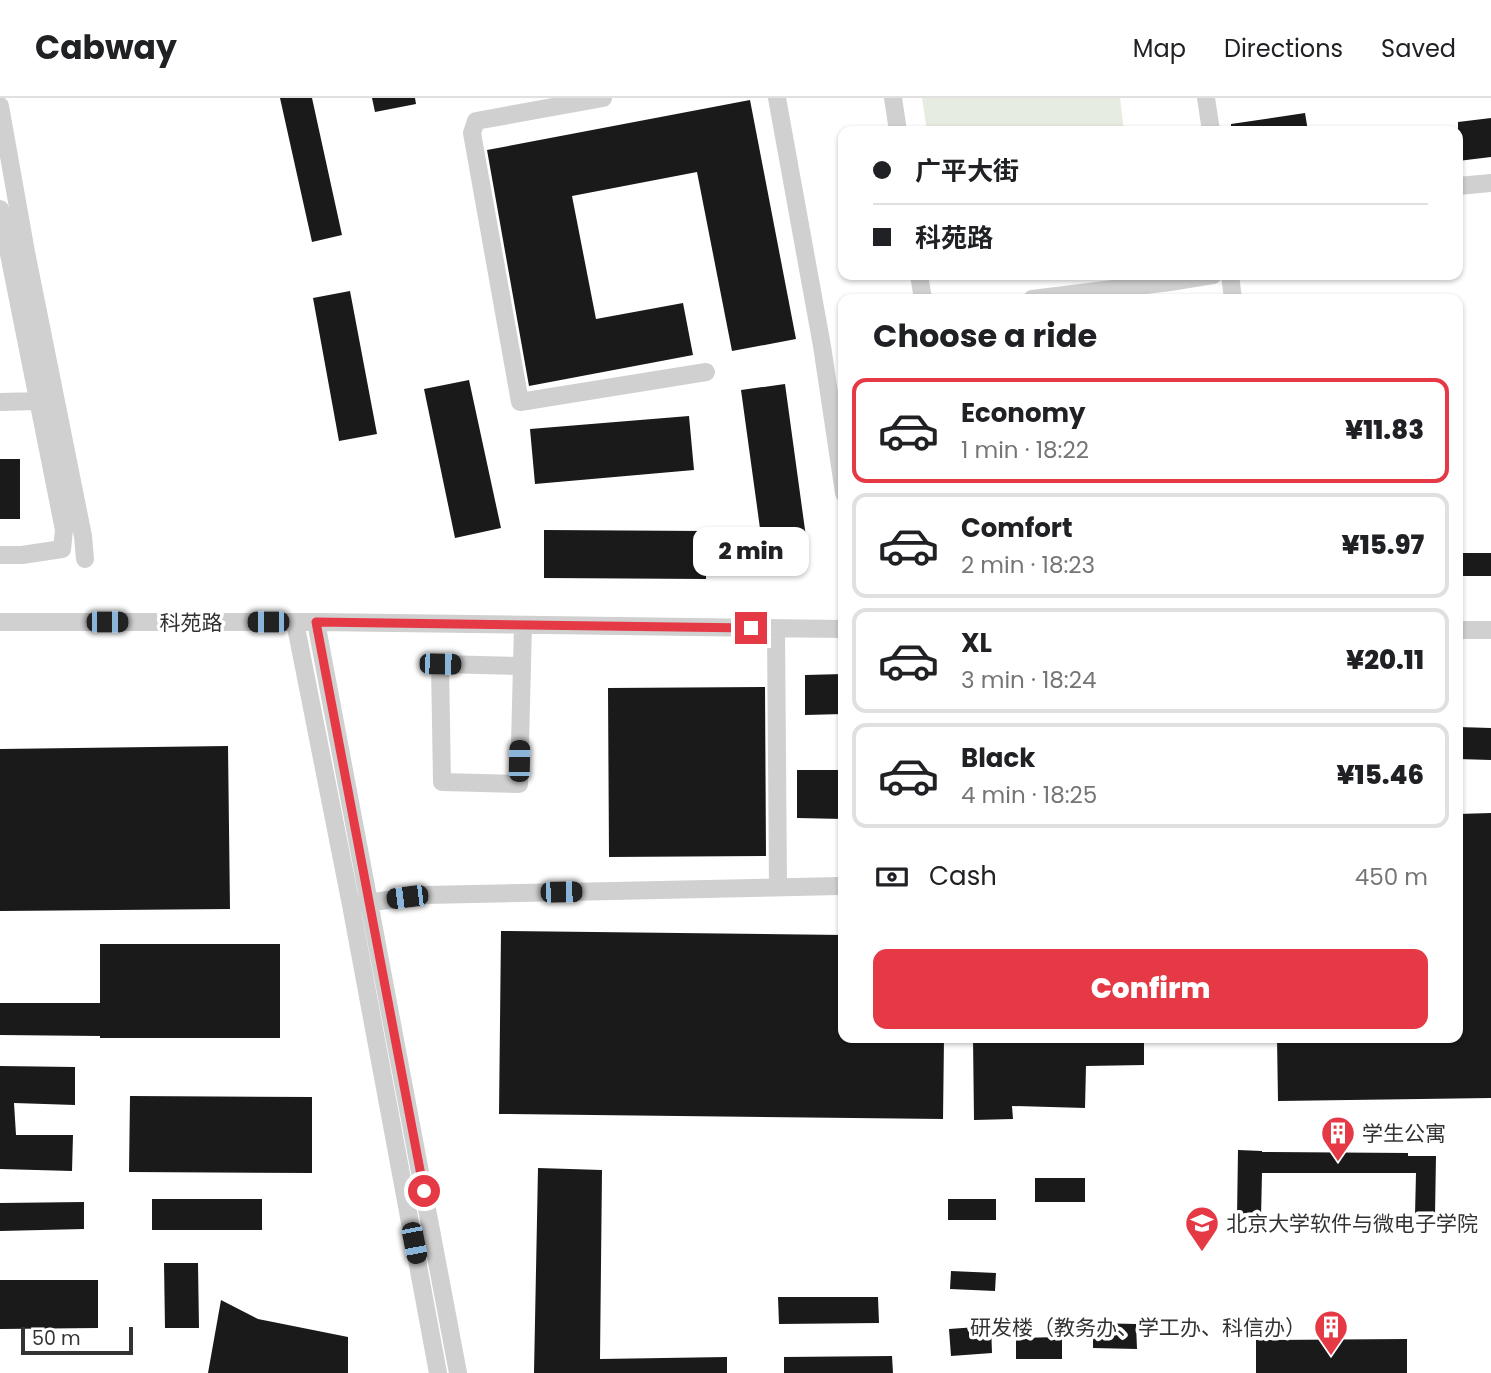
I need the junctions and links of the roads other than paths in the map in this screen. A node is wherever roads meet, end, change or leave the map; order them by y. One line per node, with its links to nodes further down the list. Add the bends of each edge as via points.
1 (603, 98): 14 (street, via 476,121 472,133 520,402)
2 (777, 98): 17 (street)
3 (893, 98): 6 (street)
4 (1206, 98): 7 (street)
5 (0, 106): 19 (street)
6 (897, 126)
7 (1210, 126)
8 (1491, 183): 9 (street)
9 (1463, 186)
10 (0, 209): 12 (street)
11 (1182, 280): 13 (street)
12 (9, 294): 15 (street)
13 (1073, 294)
14 (706, 372)
15 (38, 401): 16 (street); 18 (street, via 64,530 62,550)
16 (0, 402)
17 (838, 453)
18 (0, 555)
19 (85, 559)
20 (0, 622): 21 (street, 科苑路)
21 (295, 622): 22 (street, 科苑路); 31 (street)
22 (316, 622): 23 (street, 科苑路); 31 (street)
23 (523, 625): 24 (street, 科苑路); 28 (street)
24 (776, 629): 25 (street, 科苑路); 30 (street)
25 (838, 629)
26 (1463, 630): 27 (street)
27 (1491, 630)
28 (521, 666): 28 (street, via 519,785 442,782 440,664)
29 (838, 886): 30 (street)
30 (778, 887): 31 (street, via 425,895)
31 (360, 903): 32 (street); 33 (street)
32 (438, 1373)
33 (458, 1373)

